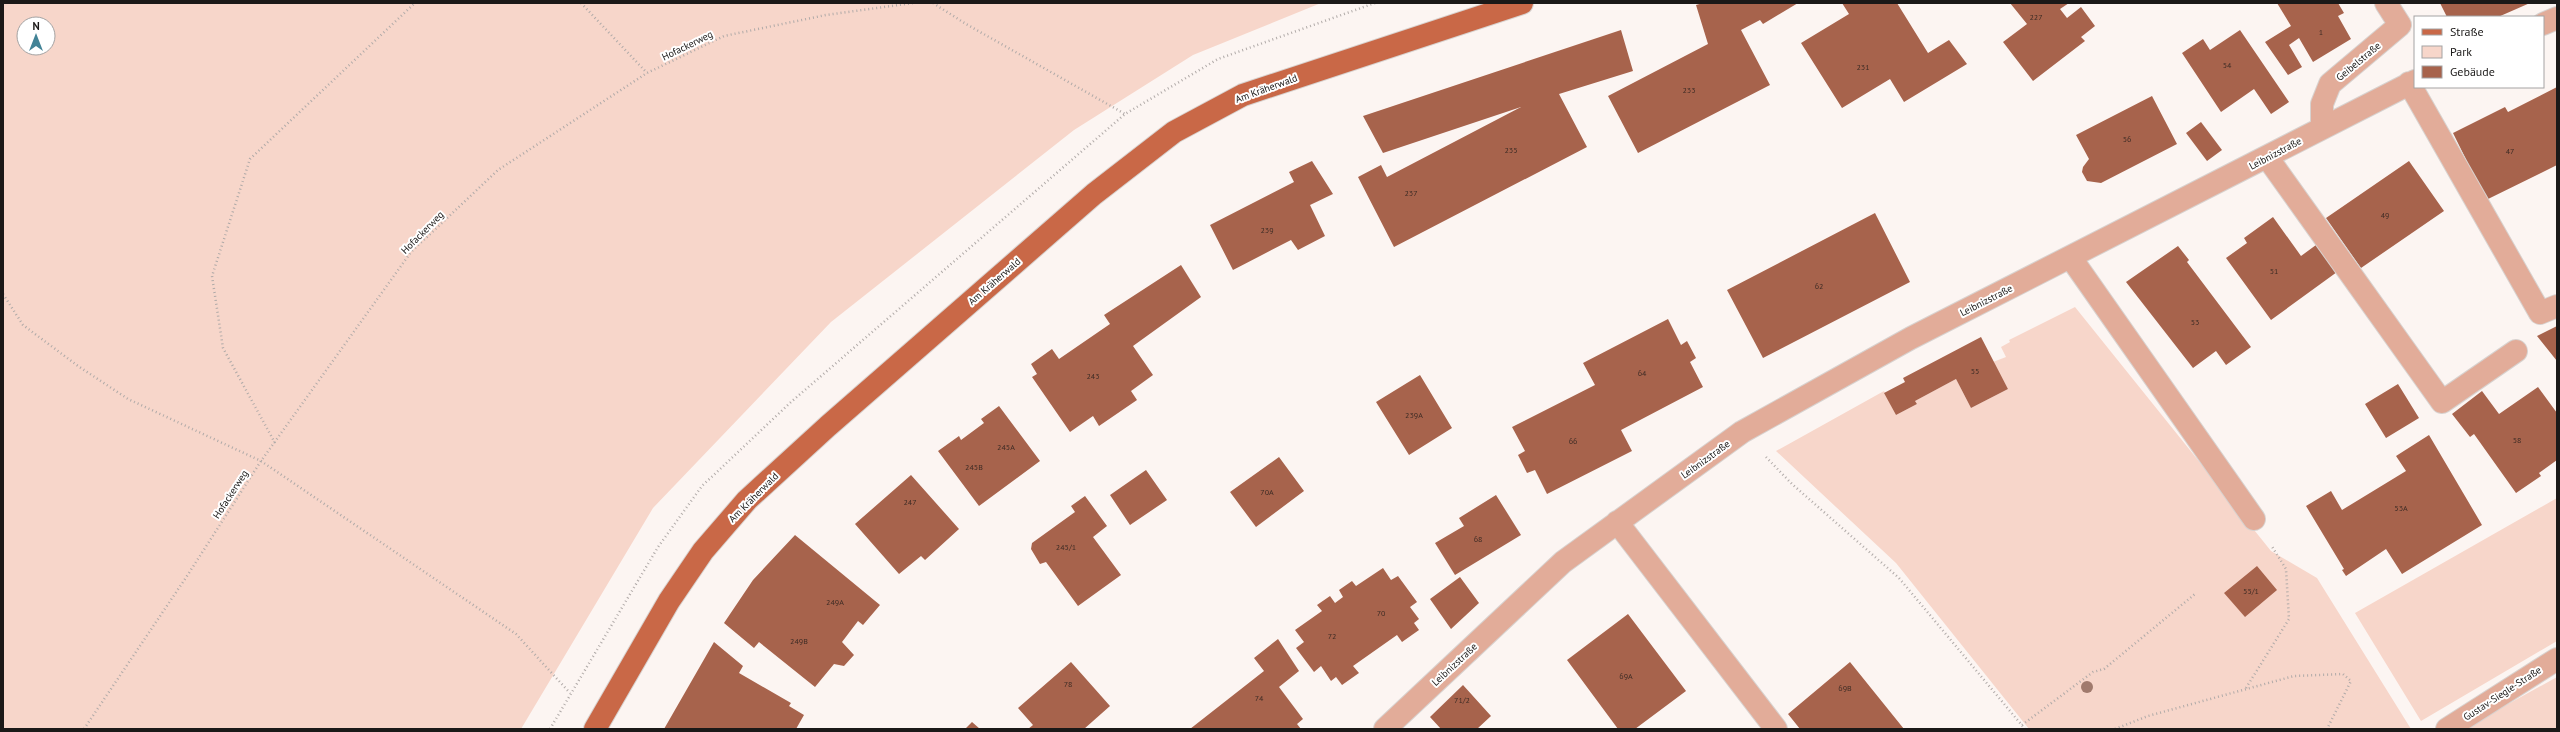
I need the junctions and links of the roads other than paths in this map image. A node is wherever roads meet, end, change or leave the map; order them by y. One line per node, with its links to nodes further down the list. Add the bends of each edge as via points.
1 (1522, 3): 15 (main road, Am Kräherwald, via 1242,95 1174,132 1094,194 747,500 703,552 669,601)
2 (2386, 3): 7 (street, Geibelstraße, via 2400,25 2330,84 2322,104)
3 (2557, 18): 4 (street)
4 (2544, 24)
5 (2412, 82): 7 (street, Leibnizstraße)
6 (2415, 88): 10 (street, via 2540,313)
7 (2322, 127): 8 (street, Leibnizstraße)
8 (2267, 157): 9 (street, Leibnizstraße); 11 (street, via 2442,402)
9 (2071, 258): 12 (street); 13 (street, Leibnizstraße, via 1911,338 1742,432)
10 (2557, 306)
11 (2516, 351)
12 (2254, 519)
13 (1617, 522): 16 (street, Leibnizstraße, via 1563,562); 17 (street)
14 (2557, 659): 18 (street, Gustav-Siegle-Straße)
15 (595, 729)
16 (1385, 729)
17 (1776, 729)
18 (2447, 729)

